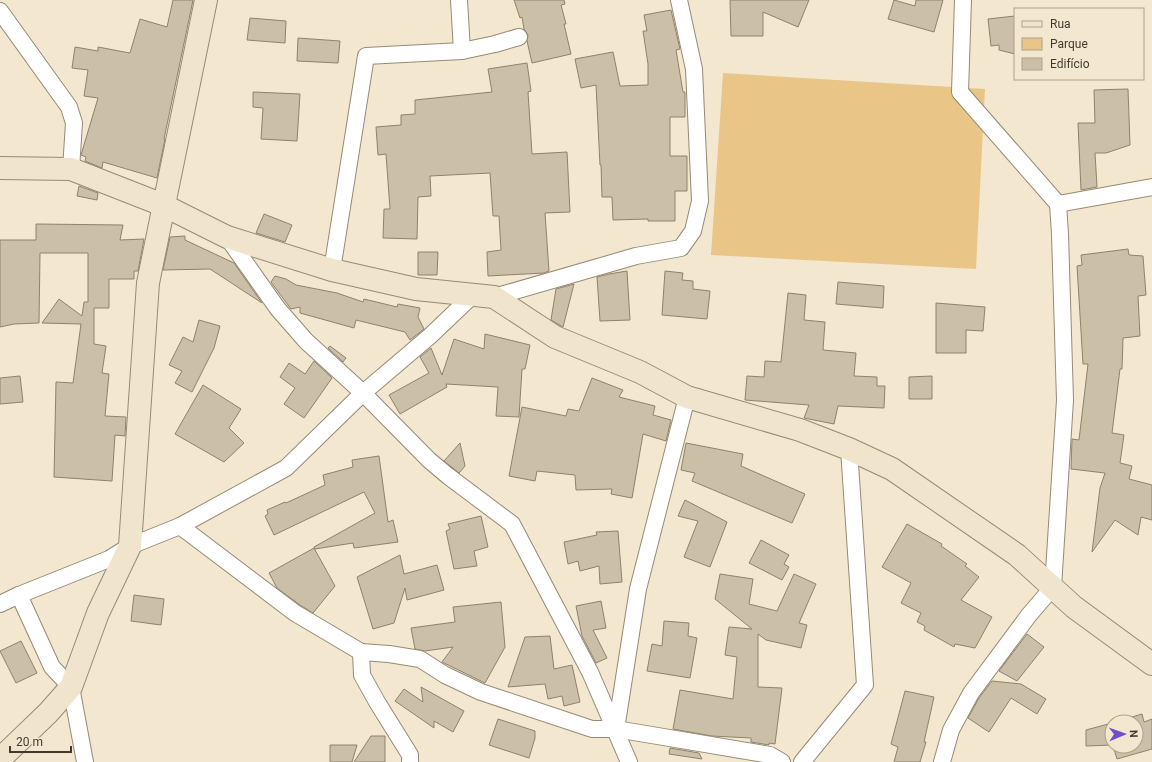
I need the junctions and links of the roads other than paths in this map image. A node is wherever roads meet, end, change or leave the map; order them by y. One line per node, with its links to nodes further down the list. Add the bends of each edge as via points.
1 (206, 0): 12 (street)
2 (459, 0): 7 (street)
3 (678, 0): 16 (street, via 694,69 700,201 693,231 681,248 636,256)
4 (963, 0): 11 (street, via 960,92)
5 (0, 11): 9 (street, via 69,108 74,123)
6 (519, 37): 7 (street)
7 (462, 51): 14 (street, via 366,56)
8 (0, 168): 9 (street)
9 (70, 169): 12 (street)
10 (1152, 186): 11 (street)
11 (1058, 204): 22 (street, via 1064,400)
12 (163, 205): 13 (street); 21 (street, via 148,283)
13 (227, 237): 14 (street); 17 (street, via 306,341)
14 (332, 270): 15 (street, via 416,289)
15 (472, 296): 16 (street); 17 (street)
16 (494, 297): 18 (street, via 555,337 640,372)
17 (363, 393): 20 (street, via 286,468); 28 (street, via 429,460 512,524 590,672)
18 (687, 397): 19 (street, via 800,430); 28 (street, via 638,589)
19 (849, 449): 22 (street, via 892,469 1017,555); 34 (street, via 865,685)
20 (180, 526): 21 (street); 25 (street, via 295,613)
21 (130, 546): 23 (street, via 109,560); 27 (street, via 98,613)
22 (1053, 587): 26 (street, via 1074,607); 35 (street, via 1029,615 972,693 951,730)
23 (19, 595): 24 (street); 27 (street, via 52,666)
24 (0, 604)
25 (361, 652): 28 (street, via 420,659 445,675 481,692 592,729); 31 (street, via 362,675 410,755)
26 (1152, 664)
27 (71, 687): 29 (street); 30 (street)
28 (616, 729): 32 (street); 33 (street, via 770,755)
29 (0, 759)
30 (85, 762)
31 (410, 762)
32 (629, 762)
33 (782, 762)
34 (802, 762)
35 (942, 762)

